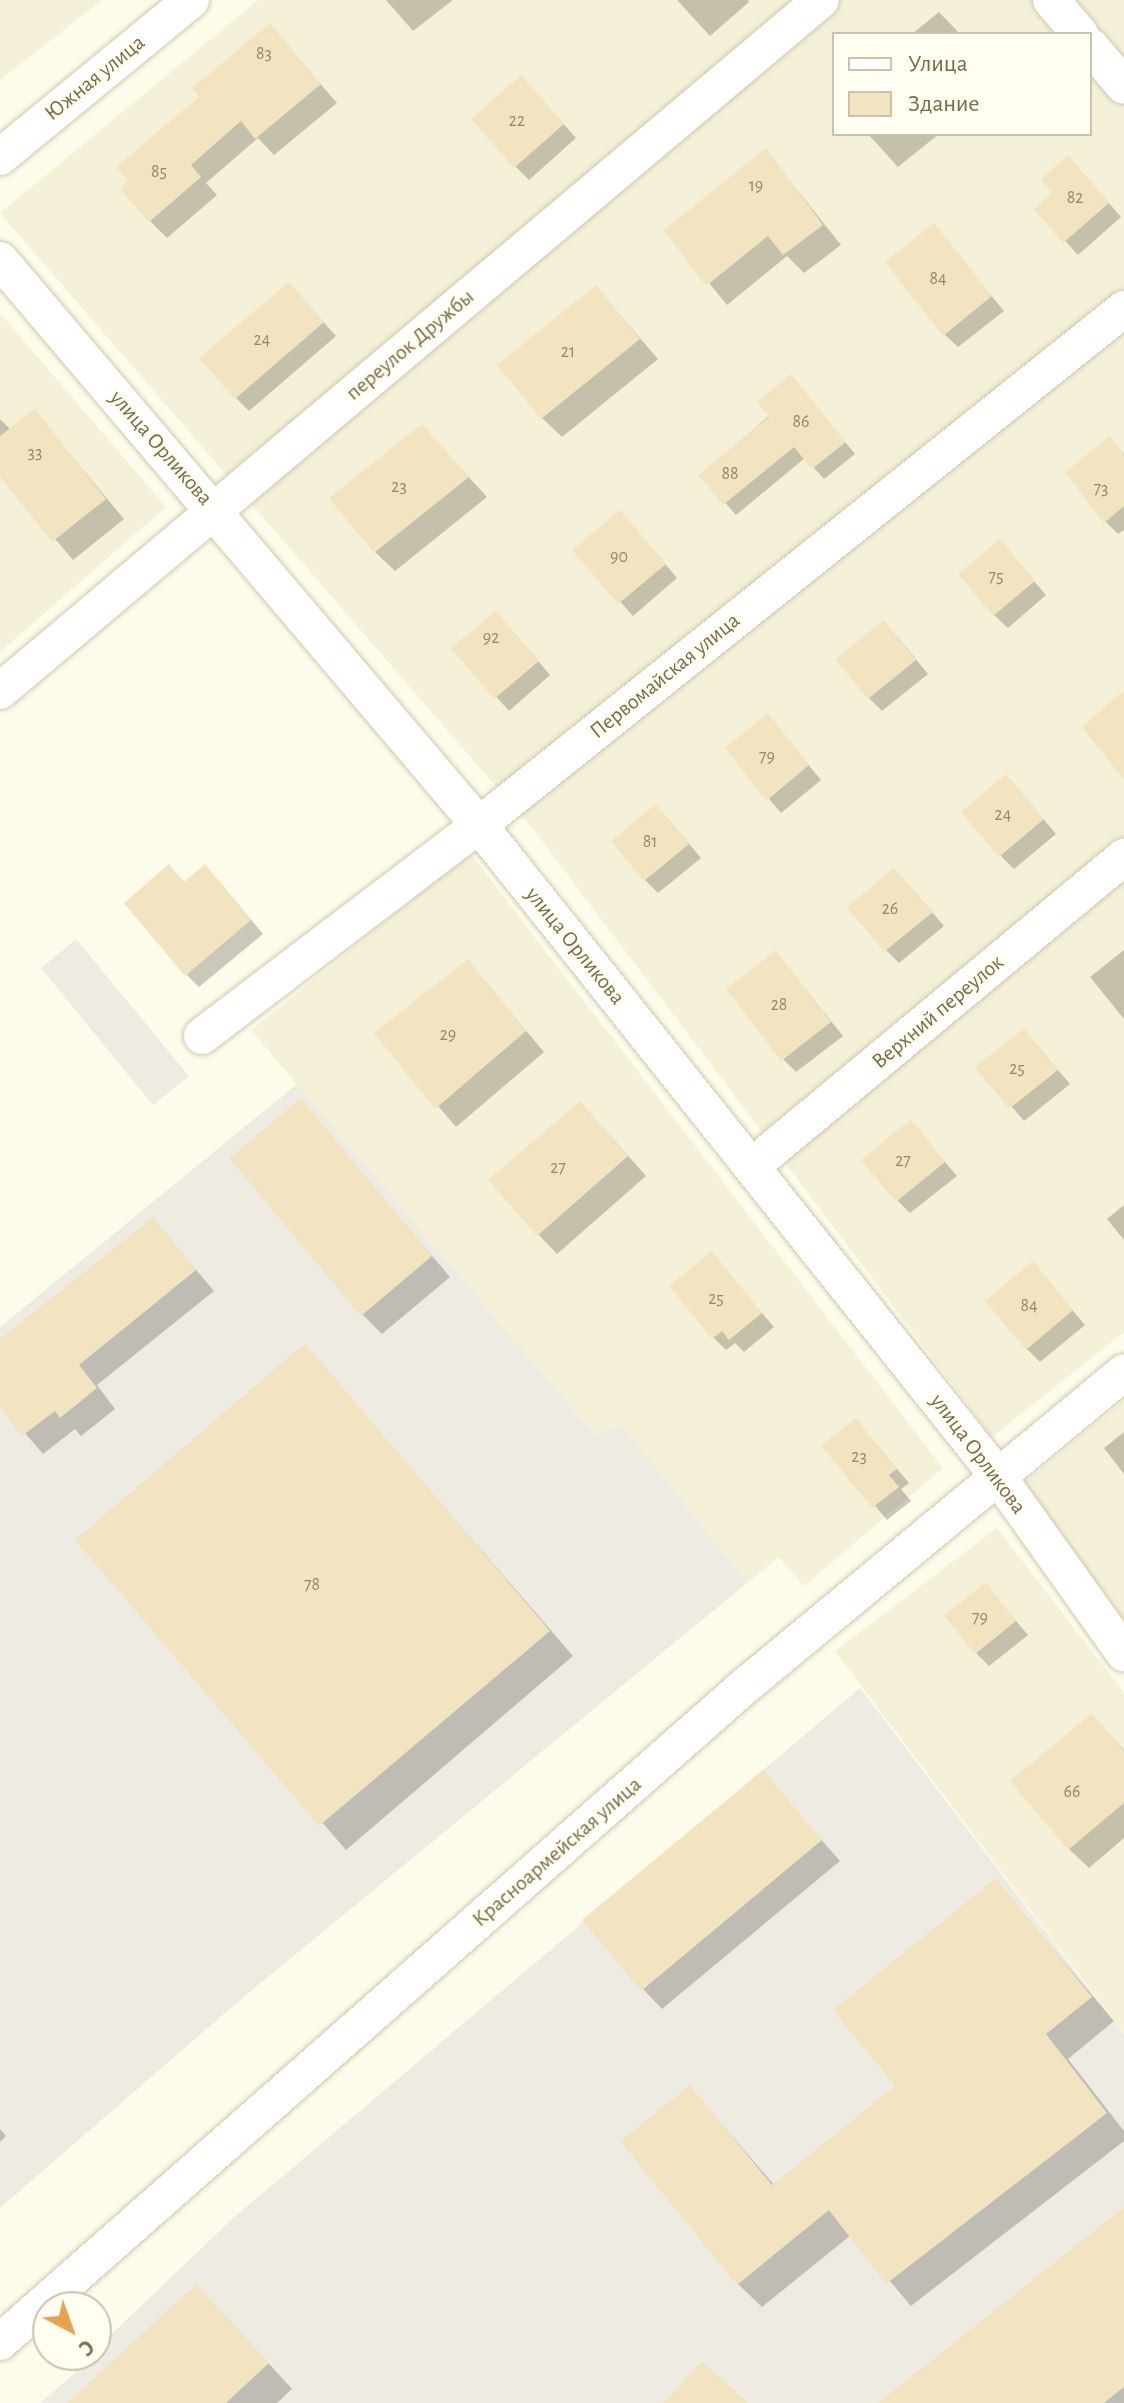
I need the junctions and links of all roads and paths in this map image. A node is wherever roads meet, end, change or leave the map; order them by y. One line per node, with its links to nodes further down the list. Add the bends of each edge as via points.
1 (191, 0): 7 (street, Южная улица)
2 (821, 0): 10 (street, переулок Дружбы)
3 (1051, 0): 4 (street)
4 (1078, 32)
5 (1092, 48): 6 (street)
6 (1124, 86)
7 (0, 157)
8 (0, 260): 10 (street, улица Орликова)
9 (1124, 309): 12 (street, Первомайская улица)
10 (214, 509): 11 (street, переулок Дружбы); 12 (street, улица Орликова)
11 (0, 691)
12 (479, 825): 14 (street, Первомайская улица); 15 (street, улица Орликова)
13 (1124, 857): 15 (street, Верхний переулок)
14 (202, 1036)
15 (752, 1166): 17 (street, улица Орликова)
16 (1124, 1373): 17 (street, Красноармейская улица)
17 (997, 1475): 18 (street, улица Орликова); 19 (street, Красноармейская улица, via 745,1686)
18 (1124, 1653)
19 (0, 2342)

